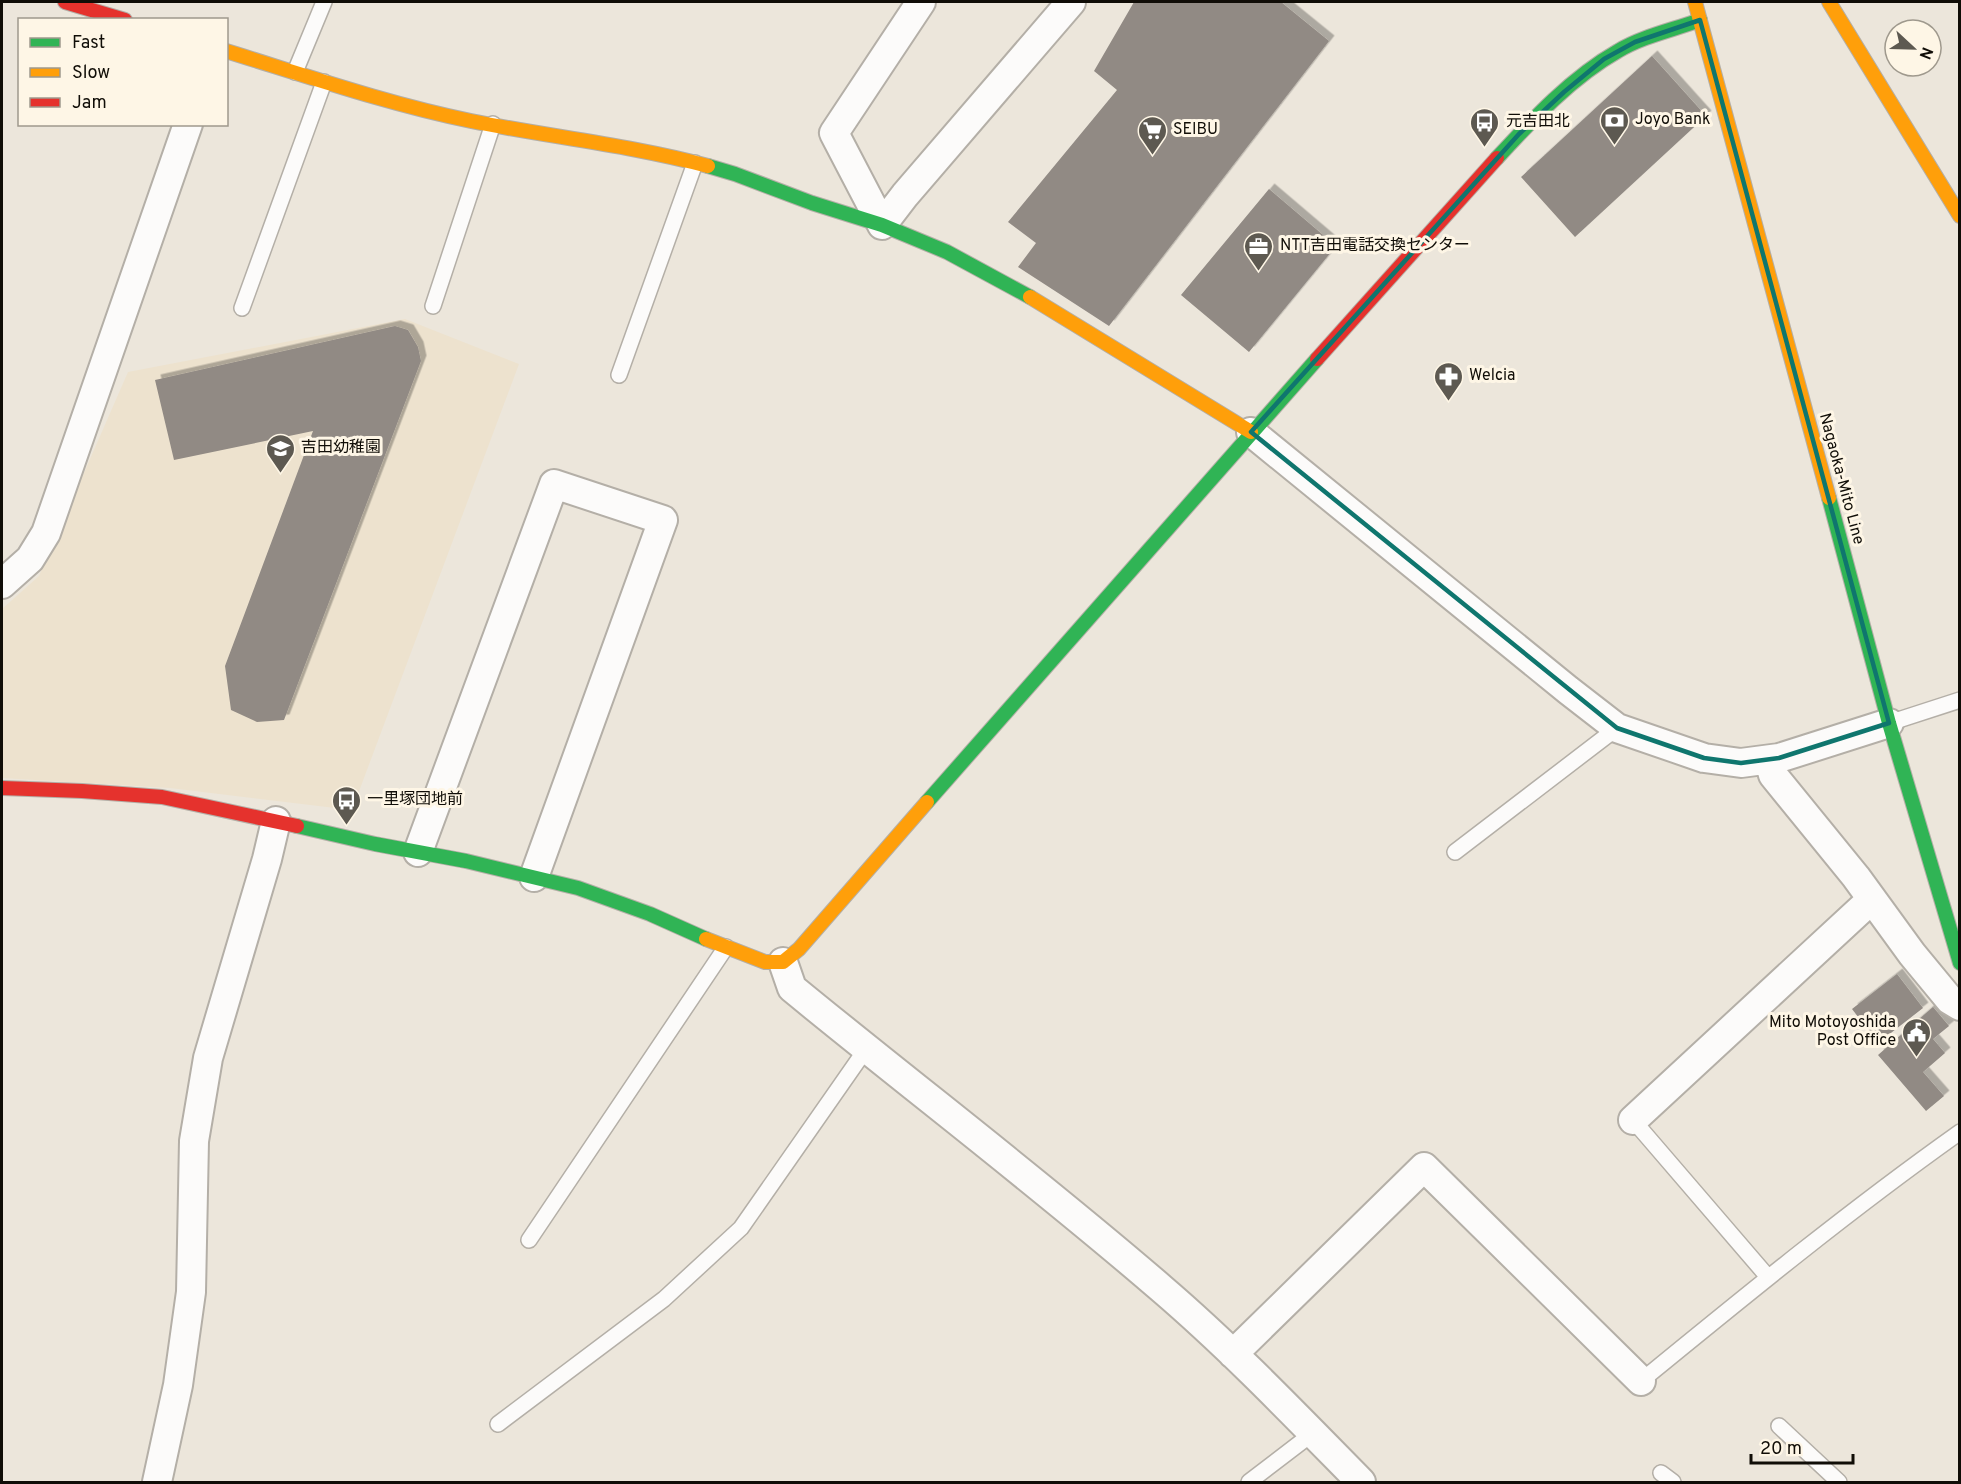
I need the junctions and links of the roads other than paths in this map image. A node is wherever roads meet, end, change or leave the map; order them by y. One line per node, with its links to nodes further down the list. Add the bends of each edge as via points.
1 (65, 2): 7 (street)
2 (324, 2): 10 (lane)
3 (921, 2): 16 (street, via 834,133)
4 (1071, 2): 16 (street)
5 (1695, 2): 8 (street, Nagaoka-Mito Line)
6 (1829, 2): 15 (street)
7 (118, 18)
8 (1701, 20): 20 (street, via 1635,42 1604,59 1564,92 1519,134); 23 (street, Nagaoka-Mito Line)
9 (228, 52): 10 (street)
10 (295, 72): 11 (street)
11 (324, 81): 12 (street, via 386,101); 18 (lane)
12 (493, 124): 14 (street); 17 (lane)
13 (187, 126): 21 (street, via 46,533 30,559)
14 (695, 163): 16 (street); 19 (lane)
15 (1959, 216)
16 (882, 225): 20 (street, via 947,252 1018,289)
17 (433, 306)
18 (242, 308)
19 (619, 375)
20 (1251, 432): 24 (street); 33 (street, via 799,949)
21 (2, 584)
22 (1959, 700): 23 (lane)
23 (1889, 723): 25 (street); 34 (street, Nagaoka-Mito Line)
24 (1617, 728): 25 (street, via 1704,758 1741,764); 29 (lane)
25 (1769, 760): 31 (street, via 1773,775)
26 (2, 788): 27 (street, via 162,797)
27 (276, 821): 28 (street); 46 (street, via 208,1058 194,1141 191,1292 178,1384)
28 (418, 852): 30 (street); 30 (street, via 554,484 663,520)
29 (1455, 852)
30 (534, 877): 32 (street, via 650,914)
31 (1872, 899): 35 (street, via 1912,954); 37 (street)
32 (726, 947): 33 (street, via 765,962); 39 (lane)
33 (783, 962): 36 (street, via 792,988)
34 (1959, 963)
35 (1959, 1006)
36 (866, 1049): 41 (street, via 1082,1221); 43 (lane, via 741,1228 664,1299)
37 (1633, 1120): 40 (lane)
38 (1959, 1132): 40 (lane)
39 (530, 1240)
40 (1768, 1277): 42 (lane)
41 (1233, 1354): 42 (street, via 1424,1167); 45 (street)
42 (1641, 1381)
43 (498, 1424)
44 (1779, 1426): 49 (lane)
45 (1313, 1433): 47 (lane); 48 (street)
46 (157, 1482)
47 (1249, 1482)
48 (1361, 1482)
49 (1839, 1482)

